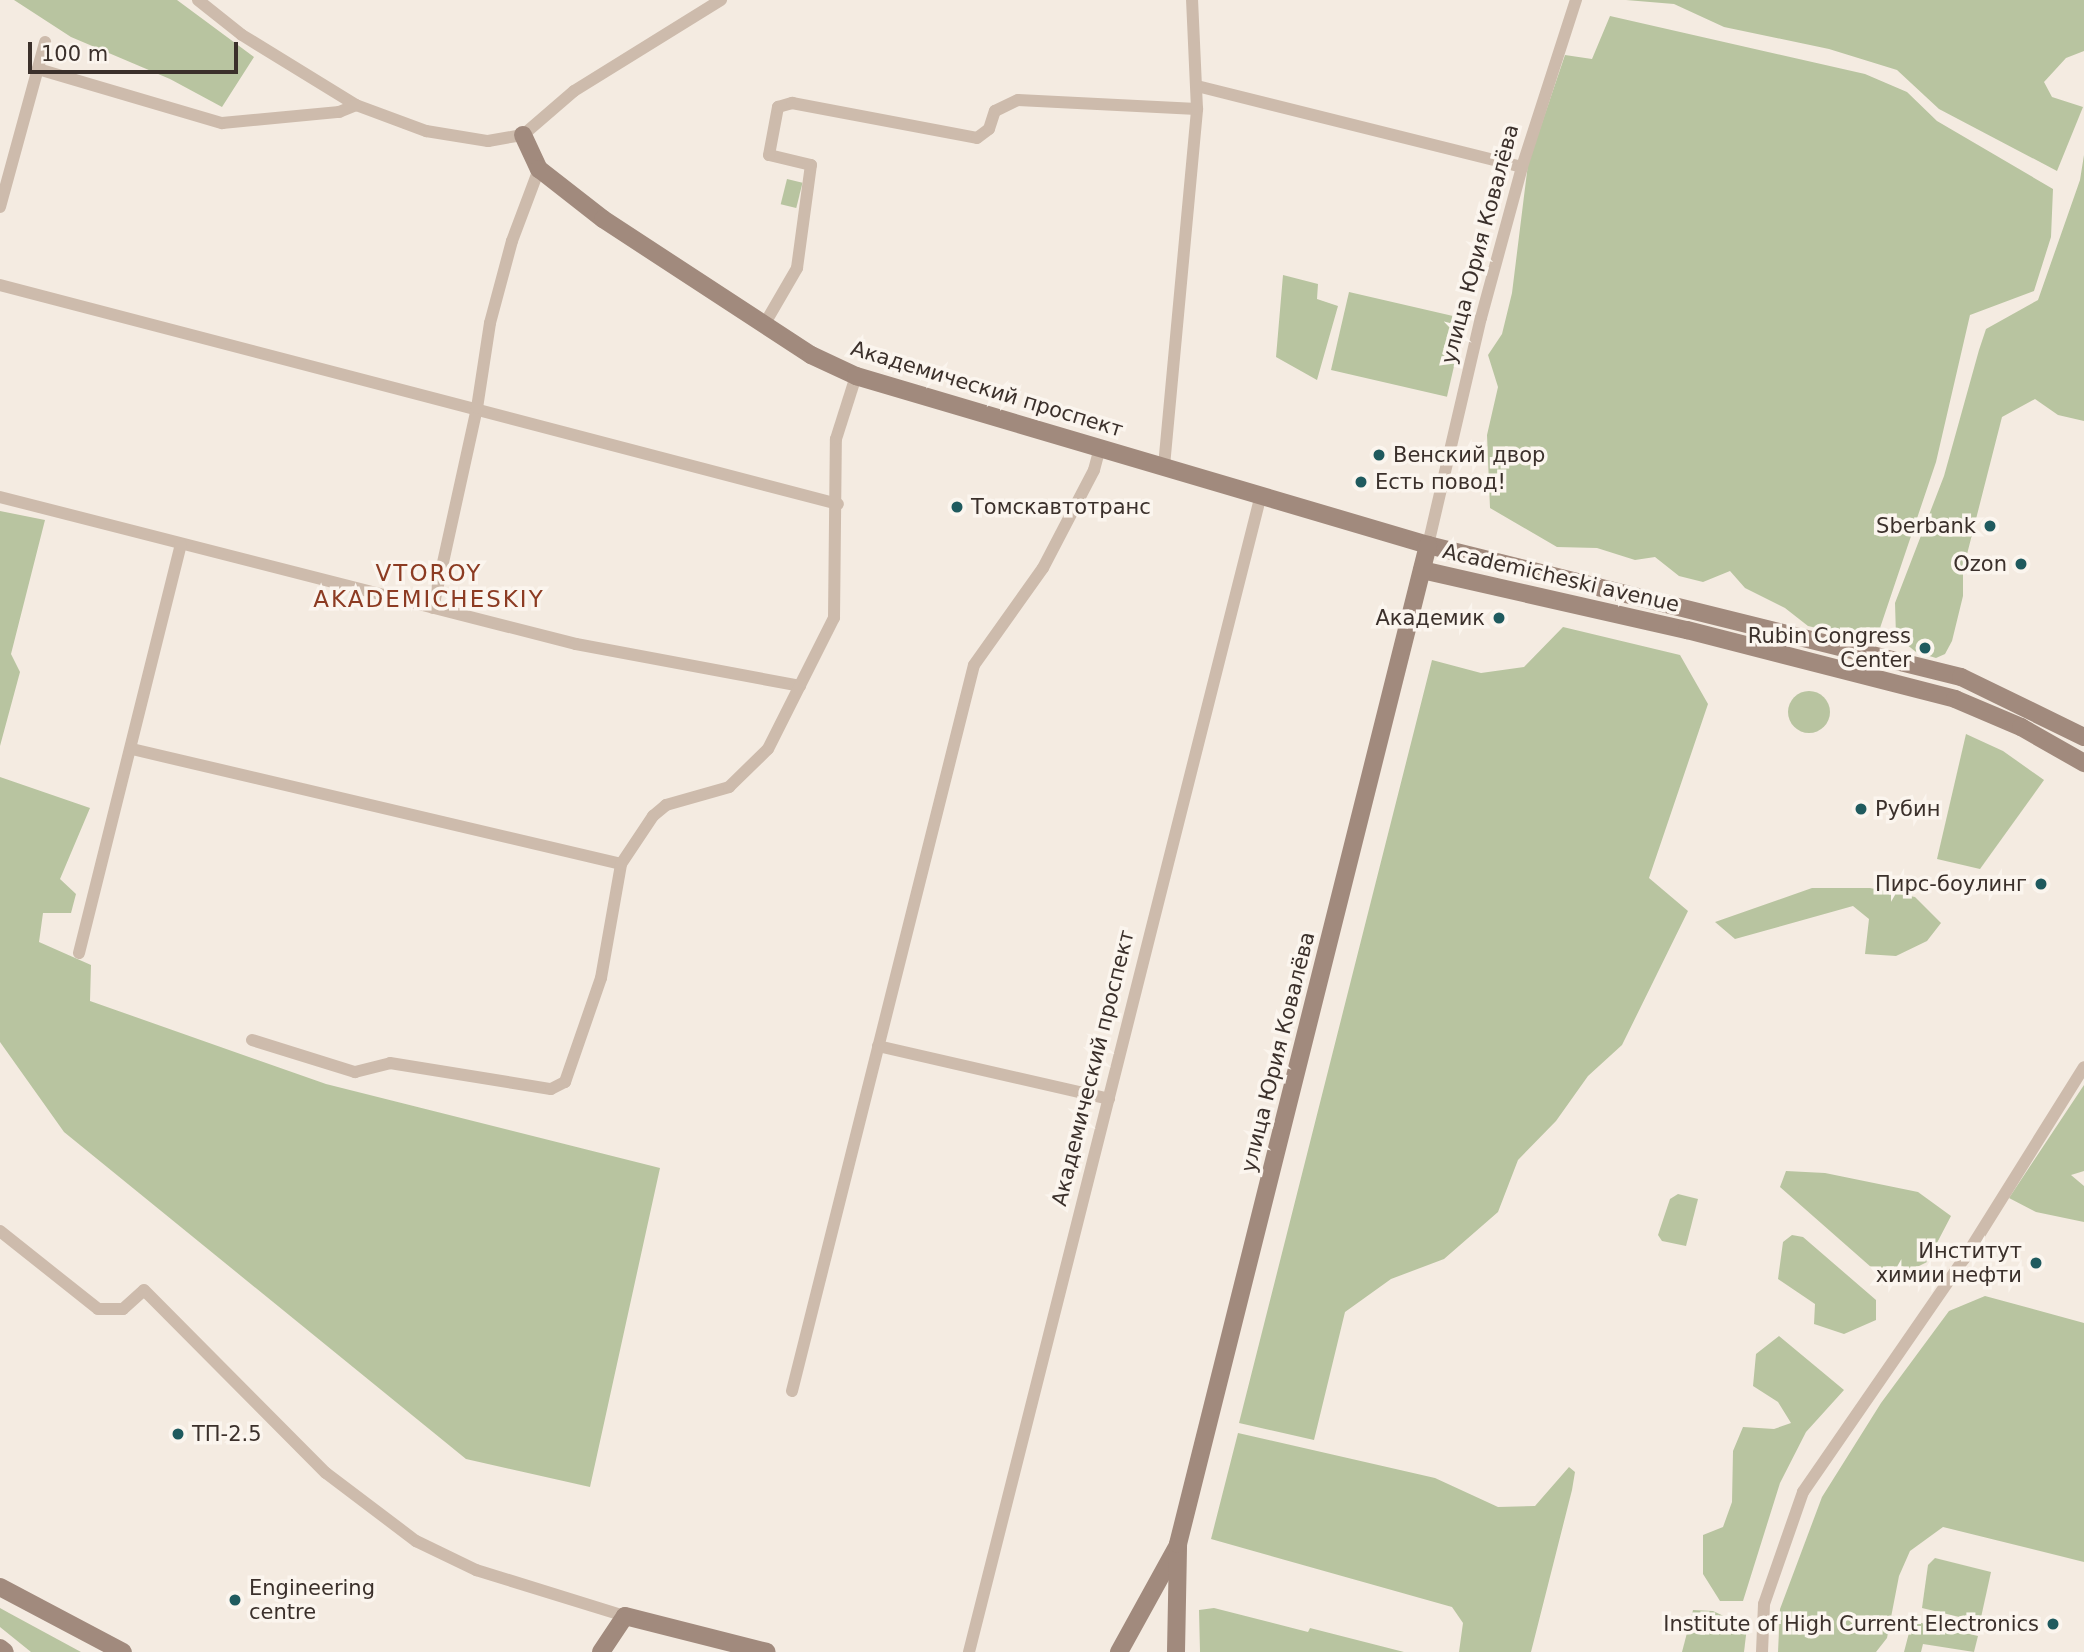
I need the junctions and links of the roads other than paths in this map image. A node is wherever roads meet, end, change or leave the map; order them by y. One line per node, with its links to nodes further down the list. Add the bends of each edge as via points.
1 (198, 0): 8 (street, via 242,35)
2 (721, 0): 10 (street, via 574,92)
3 (1192, 0): 7 (street)
4 (1576, 0): 11 (street, улица Юрия Ковалёва)
5 (45, 42): 6 (street)
6 (38, 69): 8 (street, via 222,123 339,112); 13 (street)
7 (1197, 86): 9 (street); 11 (street)
8 (355, 105): 10 (street, via 454,137 488,141)
9 (1197, 109): 15 (street, via 1018,100 995,111 989,129 977,138 792,103 778,107 769,155 811,165 797,268); 19 (street)
10 (523, 135): 12 (main road, Академический проспект)
11 (1522, 167): 24 (street, улица Юрия Ковалёва)
12 (539, 169): 15 (main road, Академический проспект, via 603,219); 17 (street, via 489,323)
13 (0, 206)
14 (0, 285): 17 (street)
15 (764, 325): 16 (main road, Академический проспект)
16 (856, 376): 18 (main road, Академический проспект); 22 (street, via 836,439)
17 (477, 408): 22 (street); 26 (street)
18 (1100, 447): 19 (main road, Академический проспект); 38 (street, via 1094,470 1043,568 974,665)
19 (1164, 466): 20 (main road, Академический проспект)
20 (1261, 495): 24 (main road, Академический проспект); 40 (street, Академический проспект)
21 (0, 497): 23 (street)
22 (838, 503): 30 (street, via 834,618)
23 (181, 545): 26 (street); 33 (street)
24 (1428, 545): 25 (main road, Academicheski avenue); 27 (main road, Academicheski avenue)
25 (1422, 570): 28 (main road, Academicheski avenue); 43 (main road, улица Юрия Ковалёва)
26 (433, 608): 30 (street, via 576,644)
27 (1692, 609): 28 (main road); 29 (main road, Academicheski avenue)
28 (1687, 630): 31 (main road, Academicheski avenue)
29 (1961, 677): 31 (main road); 32 (main road, Academicheski avenue)
30 (800, 687): 35 (street, via 768,749 741,778 729,787 666,806 653,816)
31 (1955, 699): 34 (main road, Academicheski avenue, via 2021,727)
32 (2084, 737)
33 (132, 749): 35 (street); 36 (street)
34 (2084, 763)
35 (621, 864): 37 (street, via 601,978 578,1052 565,1082 551,1089 390,1063 355,1072)
36 (79, 953)
37 (251, 1040)
38 (878, 1046): 40 (street); 42 (street)
39 (2084, 1067): 54 (street, via 1964,1258 1803,1493 1764,1604)
40 (1109, 1099): 51 (street, Академический проспект)
41 (0, 1231): 45 (street, via 98,1310 123,1309 144,1290 326,1473 416,1541 476,1570)
42 (792, 1391)
43 (1178, 1544): 52 (main road, улица Юрия Ковалёва); 53 (main road, улица Юрия Ковалёва)
44 (0, 1587): 48 (main road)
45 (625, 1616): 49 (main road); 50 (main road)
46 (0, 1648): 47 (main road)
47 (5, 1652)
48 (123, 1652)
49 (601, 1652)
50 (767, 1652)
51 (969, 1652)
52 (1119, 1652)
53 (1176, 1652)
54 (1762, 1652)

